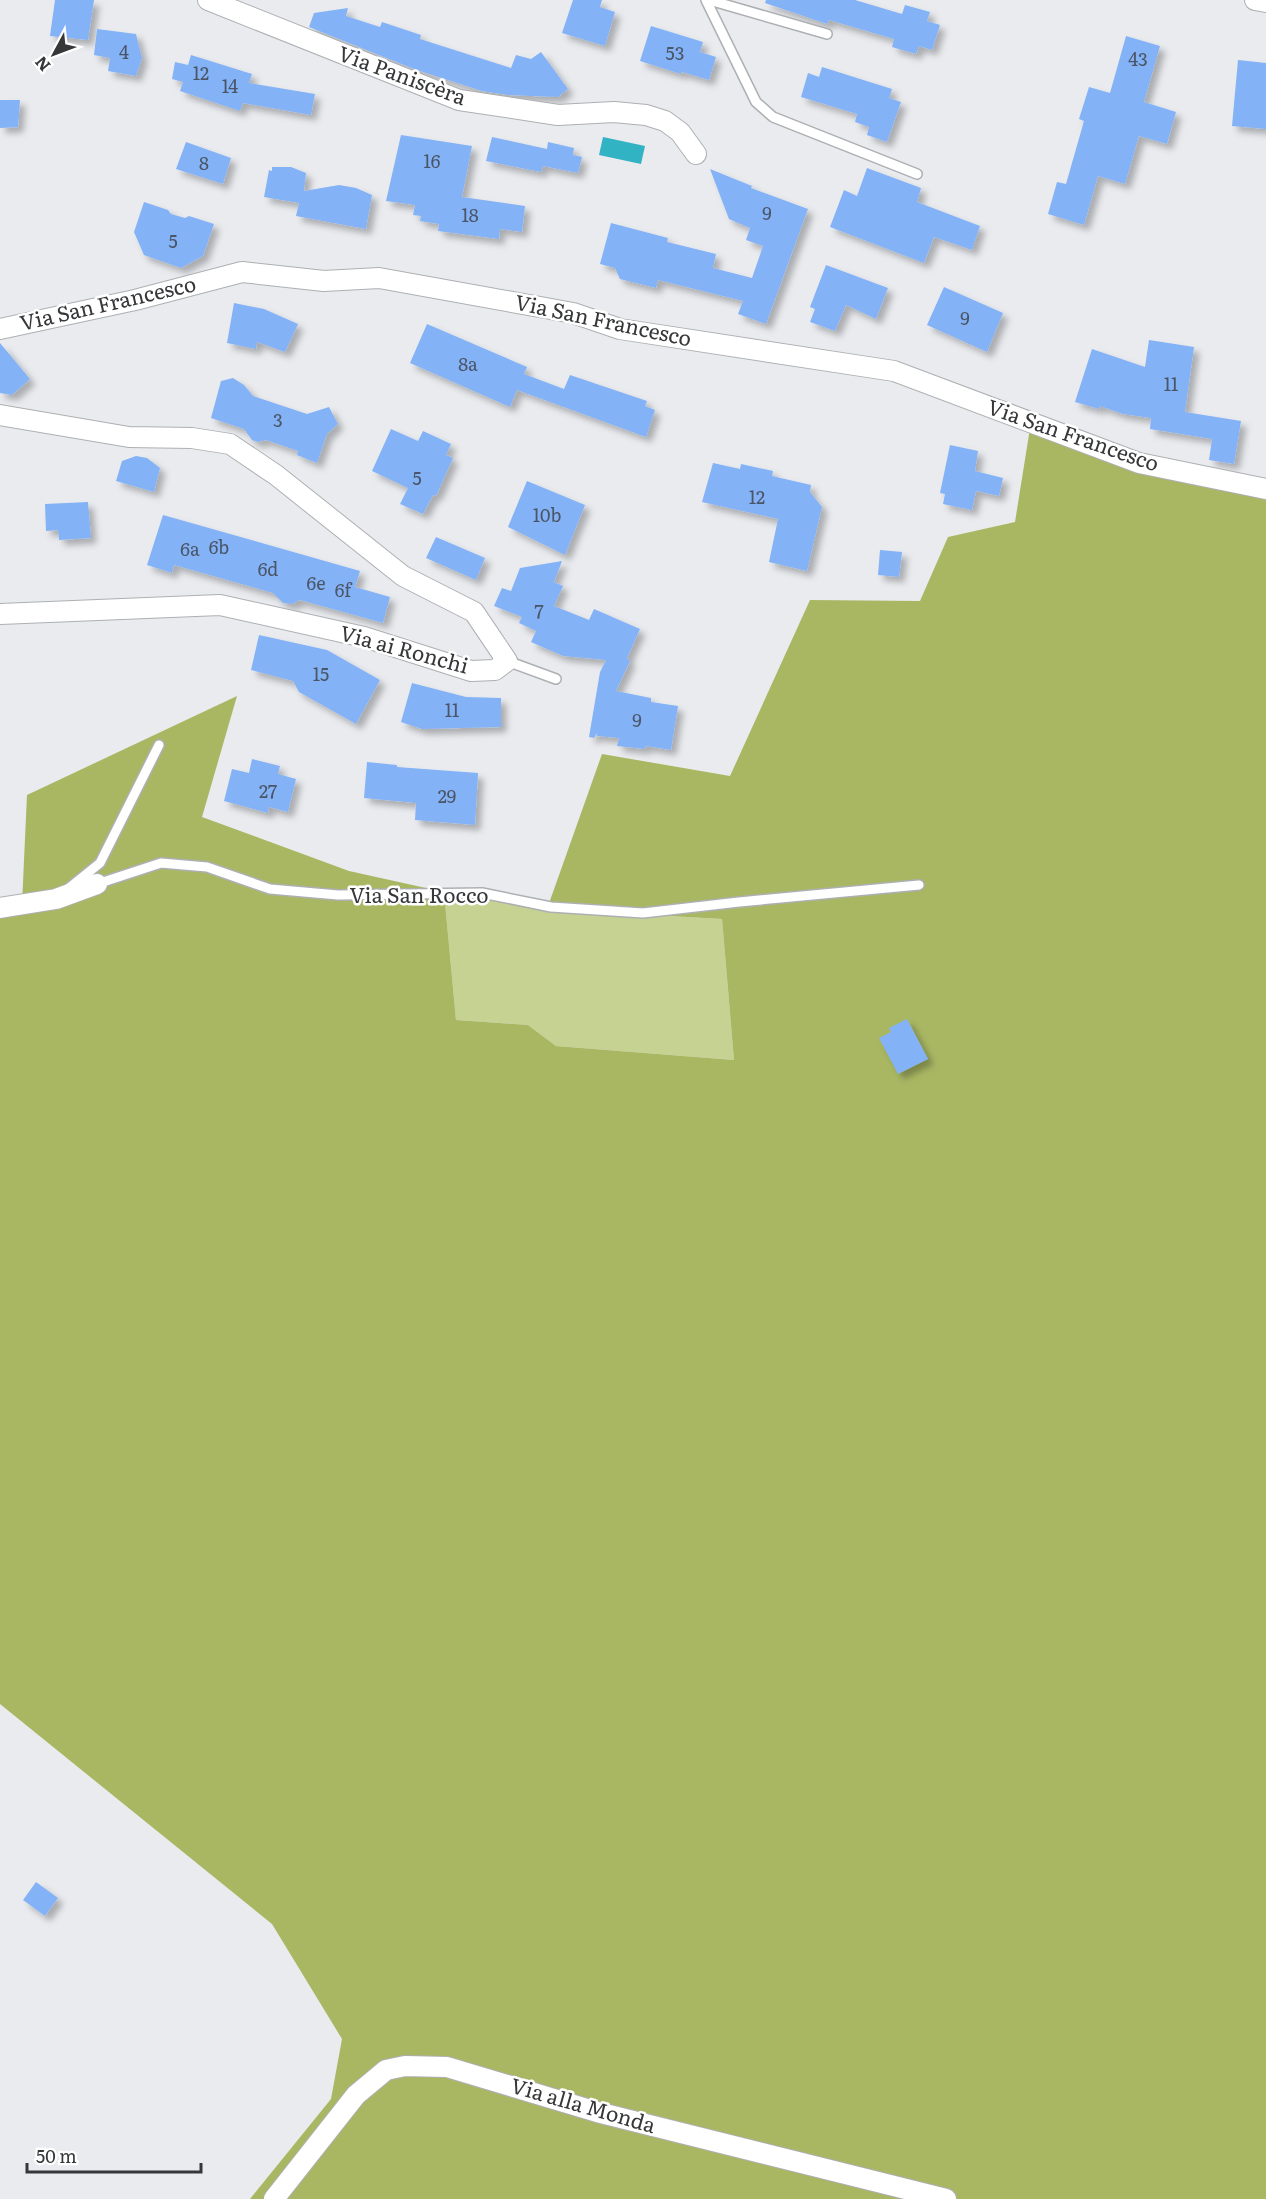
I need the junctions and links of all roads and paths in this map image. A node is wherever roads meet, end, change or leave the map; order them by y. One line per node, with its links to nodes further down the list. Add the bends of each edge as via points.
1 (208, 0): 6 (street, Via Paniscèra, via 459,100 558,115 646,115 681,132)
2 (707, 0): 5 (lane); 7 (lane, via 756,102 773,117)
3 (1254, 0): 4 (street)
4 (1266, 2)
5 (827, 34)
6 (696, 154)
7 (917, 174)
8 (0, 329): 10 (street, Via San Francesco, via 242,272 324,281 379,278 573,313 620,329 894,371 1139,463)
9 (0, 415): 12 (street, Via ai Ronchi, via 129,437 192,438 230,444 276,475 403,576 474,612)
10 (1266, 489)
11 (0, 614): 12 (street, Via ai Ronchi, via 220,605 364,637 471,671 495,670)
12 (507, 661): 13 (lane)
13 (556, 679)
14 (159, 745): 17 (lane, via 100,863)
15 (97, 884): 16 (lane, Via San Rocco, via 161,863 207,867 270,889 338,895 483,893 551,908 643,913); 17 (street, Via San Rocco)
16 (919, 885)
17 (56, 899): 18 (street, Via San Rocco)
18 (0, 909)
19 (274, 2199): 20 (street, Via alla Monda, via 356,2095 386,2070 405,2066 447,2067 597,2112)
20 (946, 2199)

